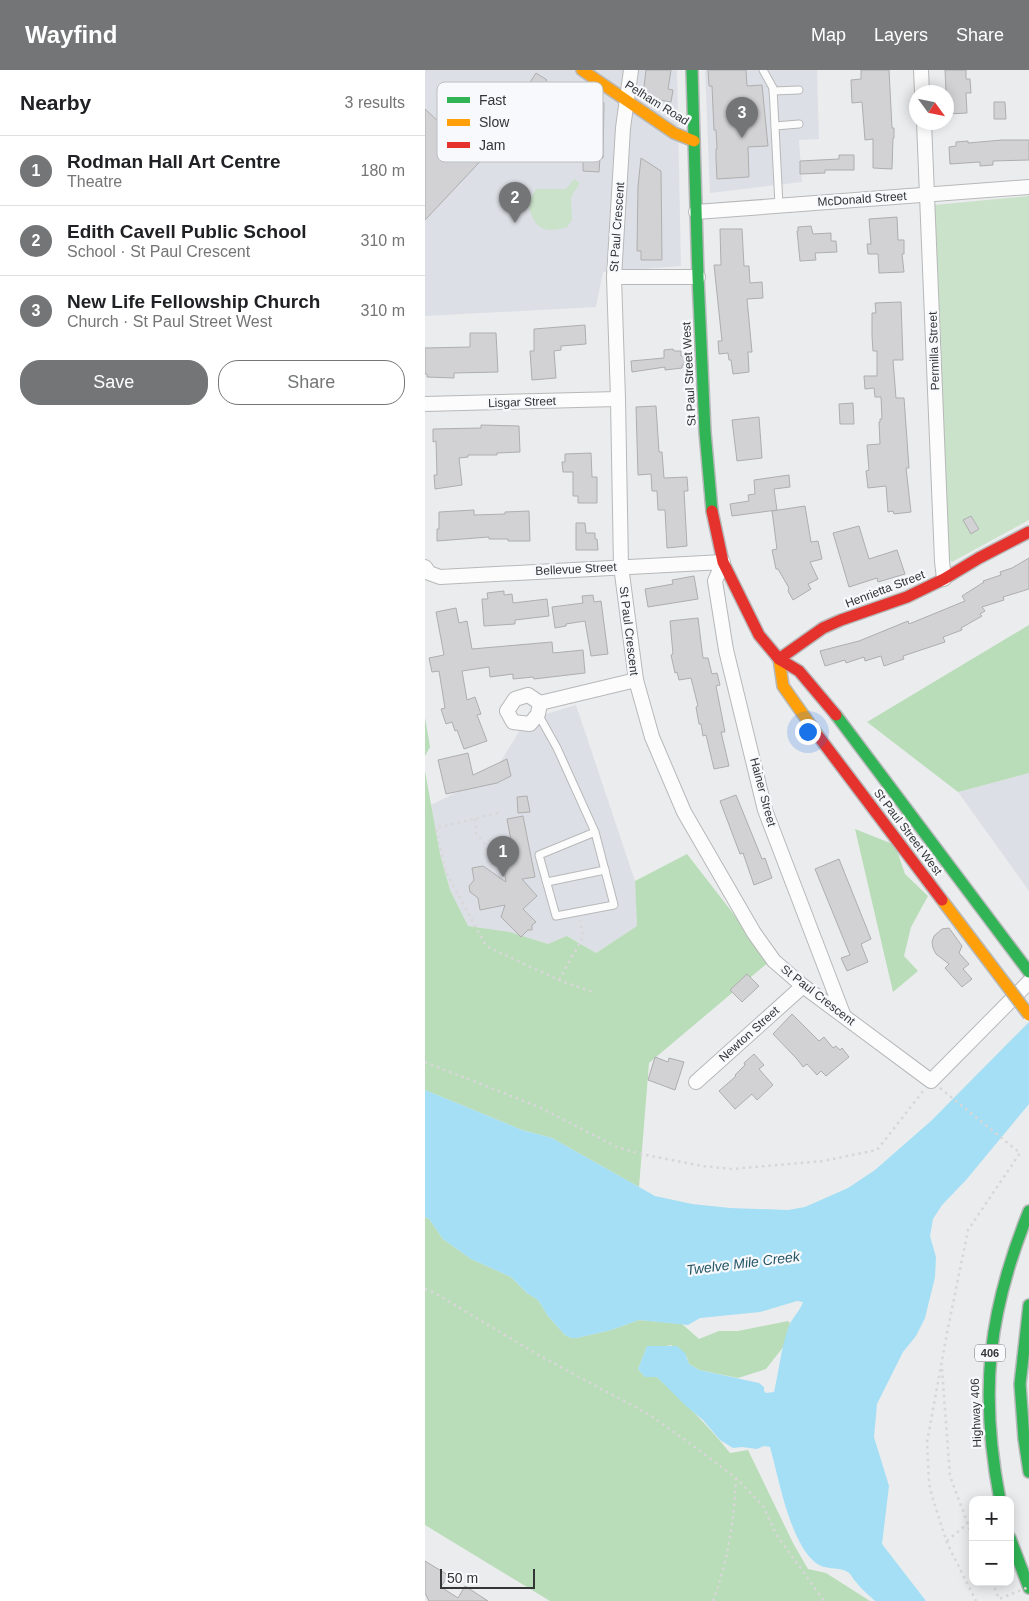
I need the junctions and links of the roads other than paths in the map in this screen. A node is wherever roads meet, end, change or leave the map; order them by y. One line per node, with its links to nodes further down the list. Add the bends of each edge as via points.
1 (582, 70): 6 (main road, Pelham Road)
2 (631, 70): 11 (street, St Paul Crescent)
3 (692, 70): 15 (main road, St Paul Street West)
4 (763, 70): 10 (lane)
5 (921, 70): 8 (street)
6 (598, 82)
7 (603, 85): 11 (main road, Pelham Road)
8 (922, 85)
9 (799, 90): 10 (lane)
10 (773, 91): 13 (lane)
11 (626, 102): 15 (main road, Pelham Road, via 674,133); 20 (street, St Paul Crescent)
12 (799, 124): 13 (lane)
13 (775, 126): 18 (lane)
14 (924, 130): 17 (street, Permilla Street)
15 (694, 141): 19 (main road, St Paul Street West)
16 (1029, 187): 17 (street, McDonald Street)
17 (927, 194): 18 (street, McDonald Street); 28 (street, Permilla Street)
18 (779, 205): 19 (street, McDonald Street)
19 (696, 212): 21 (main road, St Paul Street West)
20 (614, 277): 21 (street); 22 (street, St Paul Crescent)
21 (698, 277): 25 (main road, St Paul Street West, via 706,442 712,509)
22 (618, 399): 23 (street, Lisgar Street); 26 (street, St Paul Crescent)
23 (425, 404)
24 (1029, 532): 28 (main road, Henrietta Street)
25 (723, 562): 26 (street, Bellevue Street); 29 (main road, St Paul Street West, via 759,635); 38 (street, Hainer Street, via 715,581 726,650 765,810)
26 (621, 566): 27 (street, Bellevue Street, via 440,577); 30 (street, St Paul Crescent)
27 (427, 570)
28 (945, 579): 29 (main road, Henrietta Street, via 907,597 823,628)
29 (779, 659): 35 (main road, St Paul Street West, via 799,671 838,717); 39 (main road, St Paul Street West, bridge, via 783,686)
30 (635, 680): 31 (street); 37 (street, St Paul Crescent, via 652,737 684,812 754,934 774,961)
31 (539, 708): 32 (lane)
32 (595, 832): 33 (lane); 34 (lane, via 539,855)
33 (605, 870): 34 (lane); 34 (lane, via 614,905 557,916)
34 (547, 882)
35 (1029, 972)
36 (1029, 982): 38 (street, St Paul Crescent, via 931,1081)
37 (803, 986): 38 (street, St Paul Crescent); 40 (street, Newton Street)
38 (843, 1014)
39 (1029, 1015)
40 (696, 1082)
41 (1029, 1211): 44 (main road, Highway 406 / 406, via 1011,1257 992,1337 987,1385 988,1428)
42 (1029, 1305): 43 (main road, 406, via 1020,1384)
43 (1029, 1472)
44 (999, 1496)
45 (1011, 1541): 46 (main road)
46 (1029, 1588)

